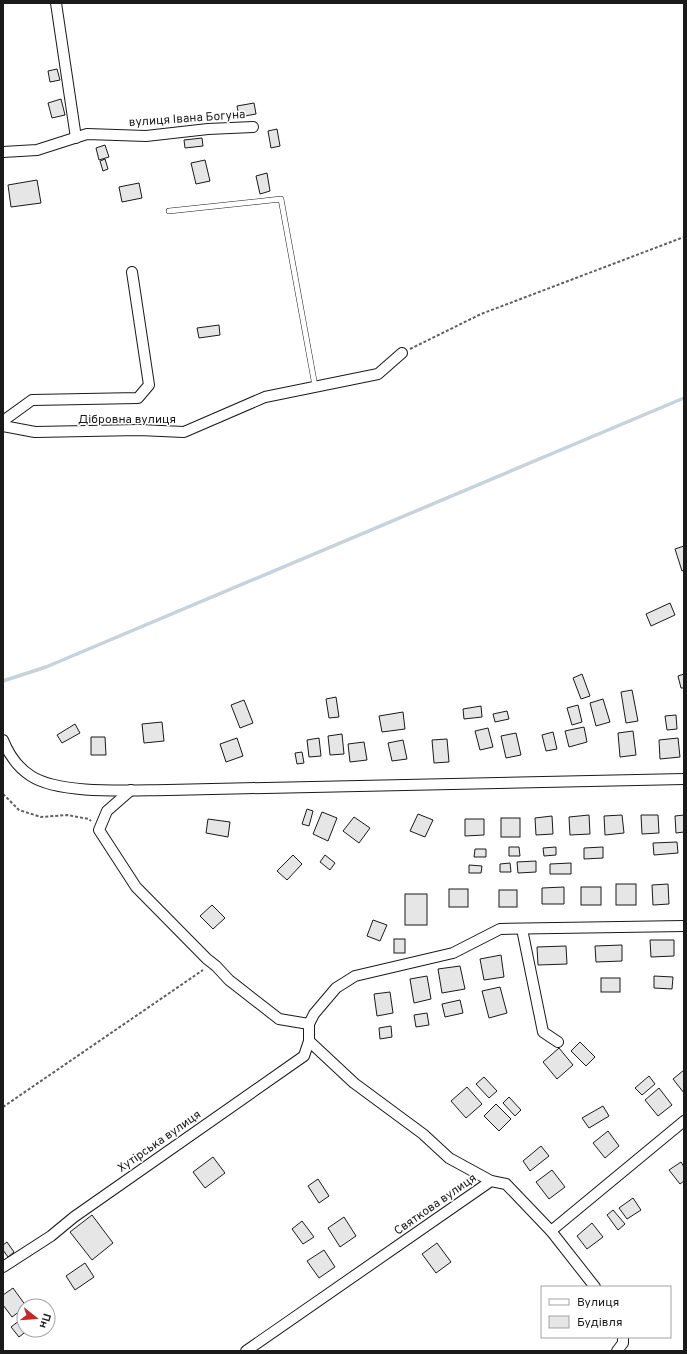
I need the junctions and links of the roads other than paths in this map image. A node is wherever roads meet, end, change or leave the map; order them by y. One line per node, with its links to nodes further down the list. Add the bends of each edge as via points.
1 (56, 3): 3 (street)
2 (253, 127): 3 (street, вулиця Івана Богуна, via 146,136 87,134)
3 (76, 138): 4 (street, вулиця Івана Богуна, via 37,150)
4 (3, 152)
5 (169, 211): 8 (lane, via 281,199)
6 (132, 272): 9 (street, Дібровна вулиця, via 149,385 142,394 138,398 32,400)
7 (402, 353): 8 (street, Дібровна вулиця, via 378,374)
8 (315, 386): 10 (street, Дібровна вулиця, via 264,397 184,432 35,432)
9 (3, 421)
10 (3, 426)
11 (3, 740): 13 (street, via 18,766 32,777 46,783 68,788)
12 (684, 779): 13 (street)
13 (130, 790): 16 (street, via 107,811 99,830 136,887 207,959 279,1019)
14 (684, 926): 15 (street)
15 (522, 929): 16 (street, via 500,929 453,953 355,976 336,988); 18 (street, via 543,1032)
16 (309, 1024): 17 (street, Хутірська вулиця)
17 (309, 1041): 20 (street, via 354,1083 423,1134 449,1158); 22 (street, Хутірська вулиця, via 304,1056 74,1216 51,1236)
18 (558, 1042)
19 (684, 1121): 21 (street)
20 (491, 1181): 21 (street, Святкова вулиця, via 506,1184); 25 (street, Святкова вулиця)
21 (551, 1231): 23 (street, Святкова вулиця)
22 (3, 1267)
23 (594, 1286)
24 (623, 1338): 26 (street, via 623,1343)
25 (246, 1351)
26 (617, 1351)

